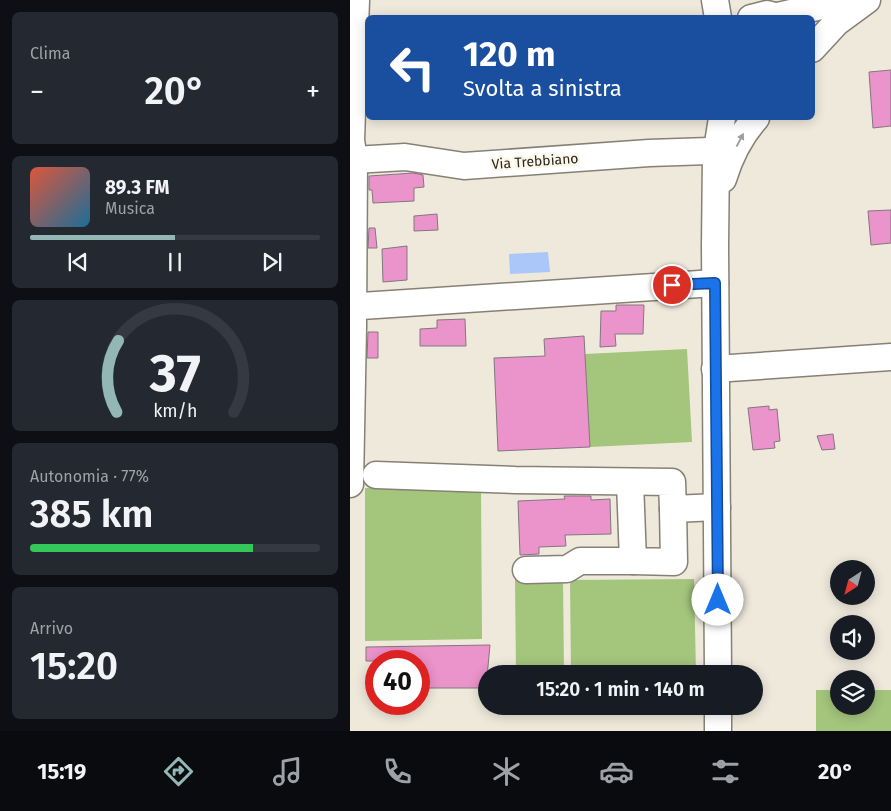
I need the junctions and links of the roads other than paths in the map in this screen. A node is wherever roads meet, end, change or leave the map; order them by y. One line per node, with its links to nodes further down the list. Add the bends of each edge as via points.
1 (356, 0): 11 (street, via 351,140)
2 (714, 0): 6 (street)
3 (847, 0): 5 (street)
4 (867, 0): 7 (street, via 837,22)
5 (765, 13)
6 (717, 15)
7 (815, 46)
8 (722, 120): 10 (street)
9 (754, 120): 12 (street, one-way to 9, via 730,159 745,130)
10 (716, 156): 11 (street, Via Trebbiano, via 710,151 649,153 464,166 405,156); 12 (street)
11 (354, 160): 19 (street)
12 (716, 199): 13 (street)
13 (715, 283): 14 (street); 16 (street)
14 (361, 306)
15 (891, 357): 16 (street)
16 (715, 369): 20 (street)
17 (376, 475): 18 (street)
18 (630, 482): 21 (street, via 672,482); 22 (street)
19 (350, 484)
20 (717, 507): 21 (street); 24 (street)
21 (673, 509): 22 (street, via 674,562)
22 (633, 562): 23 (street, via 580,561 567,569)
23 (526, 570)
24 (718, 665)
25 (718, 715): 26 (street)
26 (718, 731)

